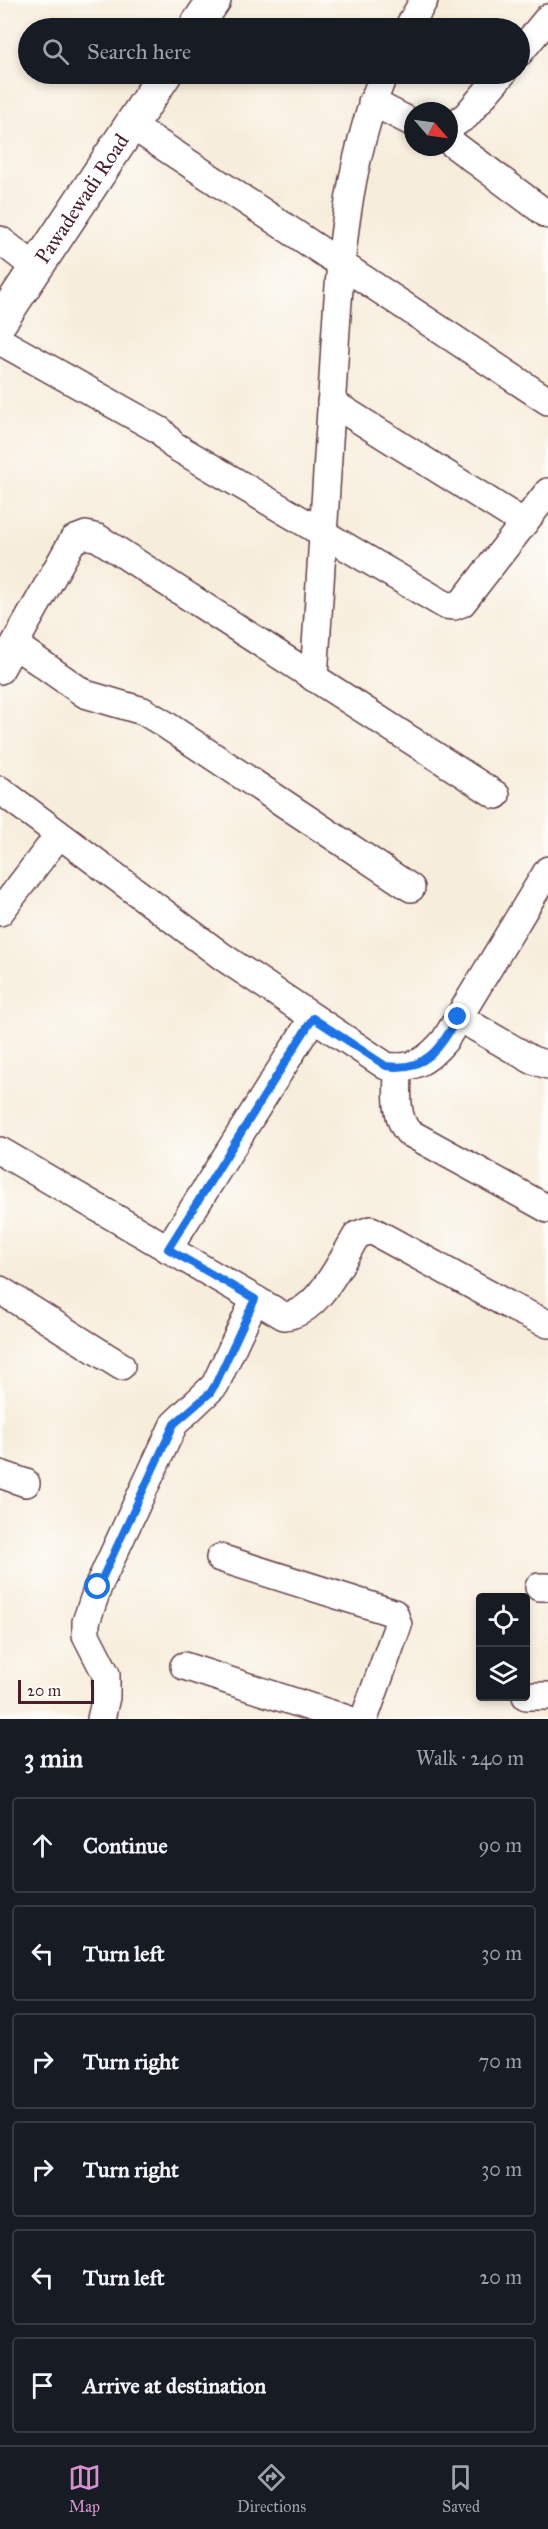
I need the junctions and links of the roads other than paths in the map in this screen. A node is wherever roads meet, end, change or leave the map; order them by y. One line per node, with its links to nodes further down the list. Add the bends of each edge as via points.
1 (214, 0): 3 (main road)
2 (424, 0): 4 (street)
3 (202, 18)
4 (414, 18)
5 (547, 22): 6 (street)
6 (530, 40)
7 (158, 84): 13 (main road, Pawadewadi Road)
8 (380, 84): 10 (street)
9 (493, 84): 12 (street)
10 (372, 102): 11 (street); 17 (street, via 356,164)
11 (404, 118)
12 (458, 122)
13 (131, 125): 17 (street); 18 (main road, Pawadewadi Road)
14 (458, 148): 15 (street)
15 (548, 215)
16 (0, 240): 18 (street)
17 (340, 263): 21 (street); 22 (street)
18 (36, 268): 19 (main road, Pawadewadi Road)
19 (0, 322)
20 (0, 341): 25 (street, via 161,431 173,445)
21 (548, 401)
22 (331, 402): 24 (street); 25 (street)
23 (548, 492): 24 (street)
24 (524, 522): 25 (street, via 462,603 454,606 445,605)
25 (323, 534): 28 (street)
26 (15, 645): 27 (street); 28 (street, via 73,540 86,535 98,538); 33 (street, via 85,694 143,711 164,723)
27 (0, 670)
28 (314, 678): 30 (street)
29 (0, 790): 31 (street)
30 (496, 795)
31 (58, 836): 34 (street); 36 (street, via 222,957)
32 (548, 870): 35 (street)
33 (411, 888)
34 (0, 912)
35 (458, 1017): 37 (street, via 532,1060); 38 (street, via 432,1056)
36 (313, 1018): 38 (street, via 386,1066); 41 (street)
37 (548, 1065)
38 (399, 1068): 40 (street, via 399,1110 408,1132)
39 (0, 1151): 41 (street)
40 (548, 1209)
41 (168, 1249): 43 (street)
42 (0, 1290): 45 (street)
43 (255, 1299): 44 (street, via 284,1316 304,1311 323,1289 357,1235 371,1230); 52 (street, via 210,1393 174,1424 98,1587 86,1622 86,1635 106,1674)
44 (548, 1323)
45 (121, 1366)
46 (0, 1474): 47 (street)
47 (26, 1483)
48 (220, 1558): 54 (street, via 394,1613 398,1625)
49 (184, 1666): 53 (street)
50 (530, 1696): 51 (street)
51 (548, 1696)
52 (101, 1719)
53 (347, 1719)
54 (364, 1719)

